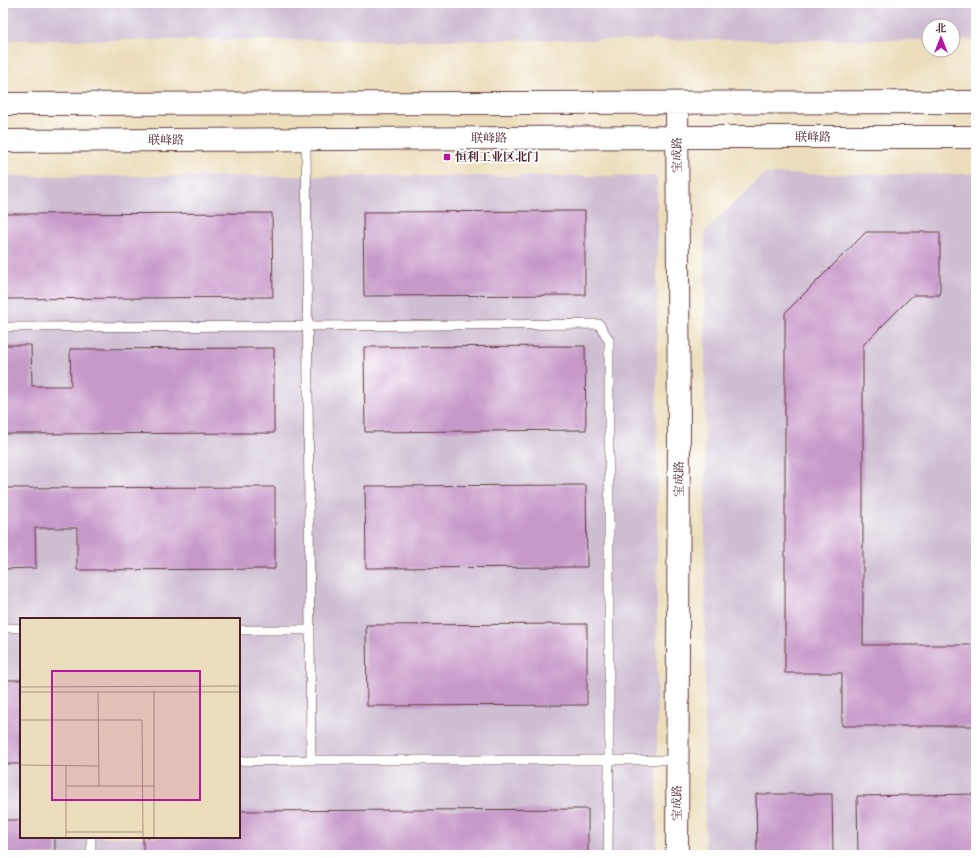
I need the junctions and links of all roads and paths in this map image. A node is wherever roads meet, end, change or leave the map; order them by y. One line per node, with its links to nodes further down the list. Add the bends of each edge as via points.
1 (976, 102): 2 (street)
2 (677, 103): 3 (street); 4 (street, 宝成路)
3 (3, 104)
4 (677, 137): 5 (street, 联峰路); 6 (street, 联峰路); 16 (street, 宝成路)
5 (976, 137)
6 (306, 139): 7 (street, 联峰路); 8 (lane)
7 (3, 141)
8 (308, 326): 9 (lane); 13 (lane); 15 (lane, via 599,324 609,340)
9 (3, 327)
10 (3, 628): 11 (lane)
11 (20, 628)
12 (240, 630): 13 (lane)
13 (310, 630): 14 (lane)
14 (311, 760): 15 (lane); 17 (lane)
15 (609, 760): 16 (lane); 20 (lane)
16 (677, 760): 21 (street, 宝成路)
17 (240, 761)
18 (91, 838): 19 (lane)
19 (91, 855)
20 (608, 855)
21 (677, 855)

